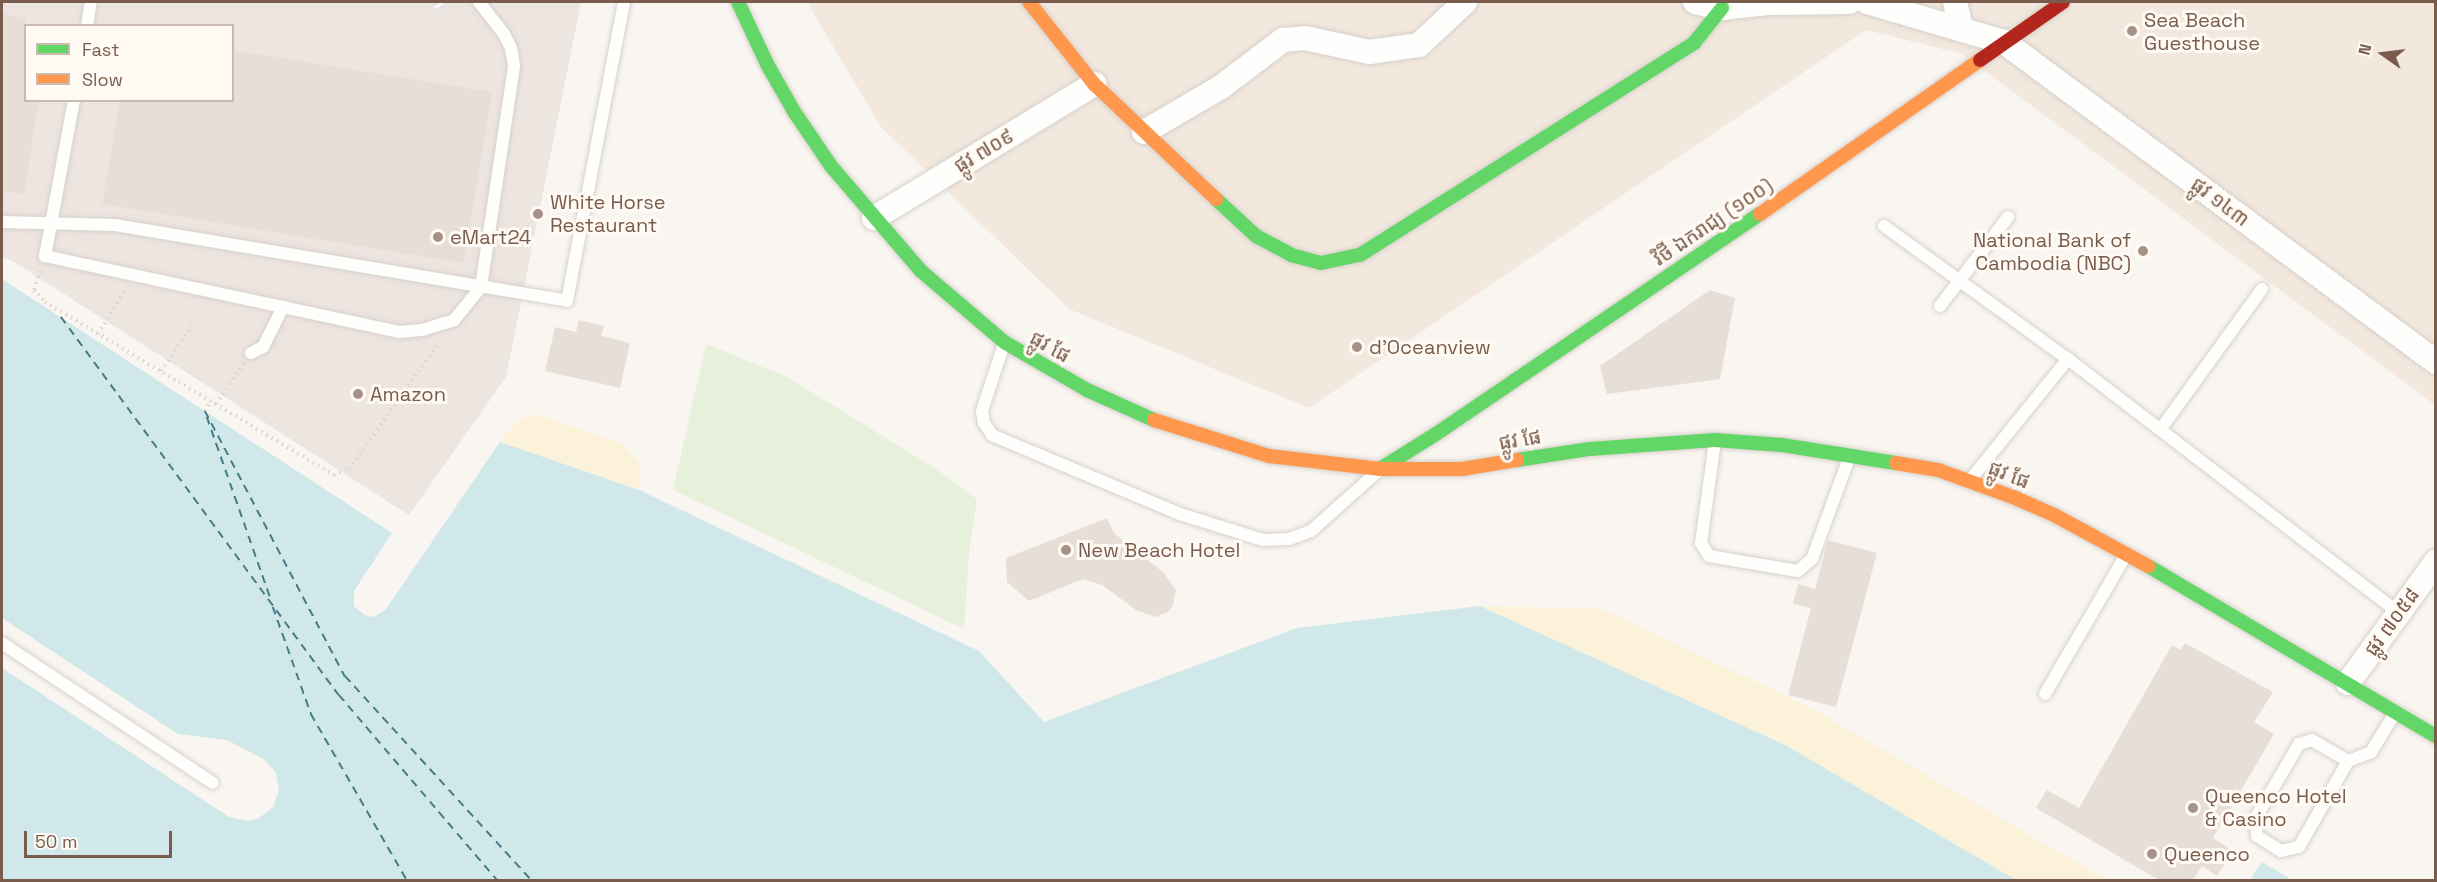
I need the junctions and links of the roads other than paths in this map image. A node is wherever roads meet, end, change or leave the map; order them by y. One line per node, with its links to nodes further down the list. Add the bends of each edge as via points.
1 (91, 2): 13 (lane)
2 (479, 2): 25 (lane, via 504,34 514,66)
3 (624, 2): 25 (lane, via 567,301)
4 (738, 2): 20 (street, ផ្លូវ ផែ, via 766,64 795,113 831,166)
5 (1029, 2): 16 (street)
6 (1465, 2): 18 (street, via 1419,45 1369,52 1305,38 1283,40 1221,87)
7 (1695, 2): 12 (street)
8 (1849, 2): 12 (street)
9 (1867, 2): 14 (street, ផ្លូវ ១៤៣)
10 (1955, 2): 14 (street)
11 (2063, 2): 15 (street, វិថី ឯករាជ្យ (១០០))
12 (1722, 8): 18 (street, via 1694,43 1360,255 1321,263 1291,255 1256,236)
13 (87, 24)
14 (1961, 29): 15 (street, ផ្លូវ ១៤៣)
15 (2004, 42): 32 (street, ផ្លូវ ១៤៣); 33 (street, វិថី ឯករាជ្យ (១០០), via 1804,184)
16 (1094, 84): 18 (street); 20 (street, ផ្លូវ ៧០៩)
17 (74, 102): 22 (lane)
18 (1144, 132)
19 (2008, 216): 24 (lane)
20 (874, 218): 29 (street, ផ្លូវ ផែ, via 921,270)
21 (2, 222): 22 (lane)
22 (52, 224): 25 (lane, via 115,225); 28 (lane, via 45,256)
23 (1884, 226): 24 (lane)
24 (1960, 281): 27 (lane); 31 (lane)
25 (481, 287): 28 (lane, via 454,320 422,330 399,332)
26 (2262, 289): 34 (lane)
27 (1940, 306)
28 (283, 307): 30 (lane, via 263,347)
29 (1004, 342): 37 (street, ផ្លូវ ផែ, via 1087,390 1142,416 1269,456); 37 (lane, via 981,411 992,435 1180,513 1263,540 1289,539 1311,531)
30 (251, 353)
31 (2068, 359): 34 (lane); 39 (lane)
32 (2436, 362)
33 (1451, 424): 37 (street, វិថី ឯករាជ្យ (១០០)); 38 (street, via 1447,448 1450,460)
34 (2160, 430): 42 (lane)
35 (1715, 440): 36 (street, ផ្លូវ ផែ); 36 (lane, via 1701,543 1709,556 1798,571 1812,559); 38 (street, ផ្លូវ ផែ, via 1590,449)
36 (1849, 456): 39 (street, ផ្លូវ ផែ, via 1938,470)
37 (1380, 469): 38 (street, ផ្លូវ ផែ)
38 (1462, 469)
39 (1969, 480): 40 (street, ផ្លូវ ផែ, via 2056,516)
40 (2127, 554): 44 (street, ផ្លូវ ផែ); 45 (lane)
41 (2436, 562): 42 (street, ផ្លូវ ៧០៥៨)
42 (2398, 612): 44 (street, ផ្លូវ ៧០៥៨)
43 (2, 643): 49 (lane)
44 (2349, 683): 46 (street, ផ្លូវ ផែ)
45 (2044, 694)
46 (2396, 712): 47 (street, ផ្លូវ ផែ); 48 (lane, via 2371,752)
47 (2436, 736)
48 (2348, 761): 48 (lane, via 2312,740 2299,744 2255,819 2257,836 2281,851 2298,847)
49 (213, 783)

